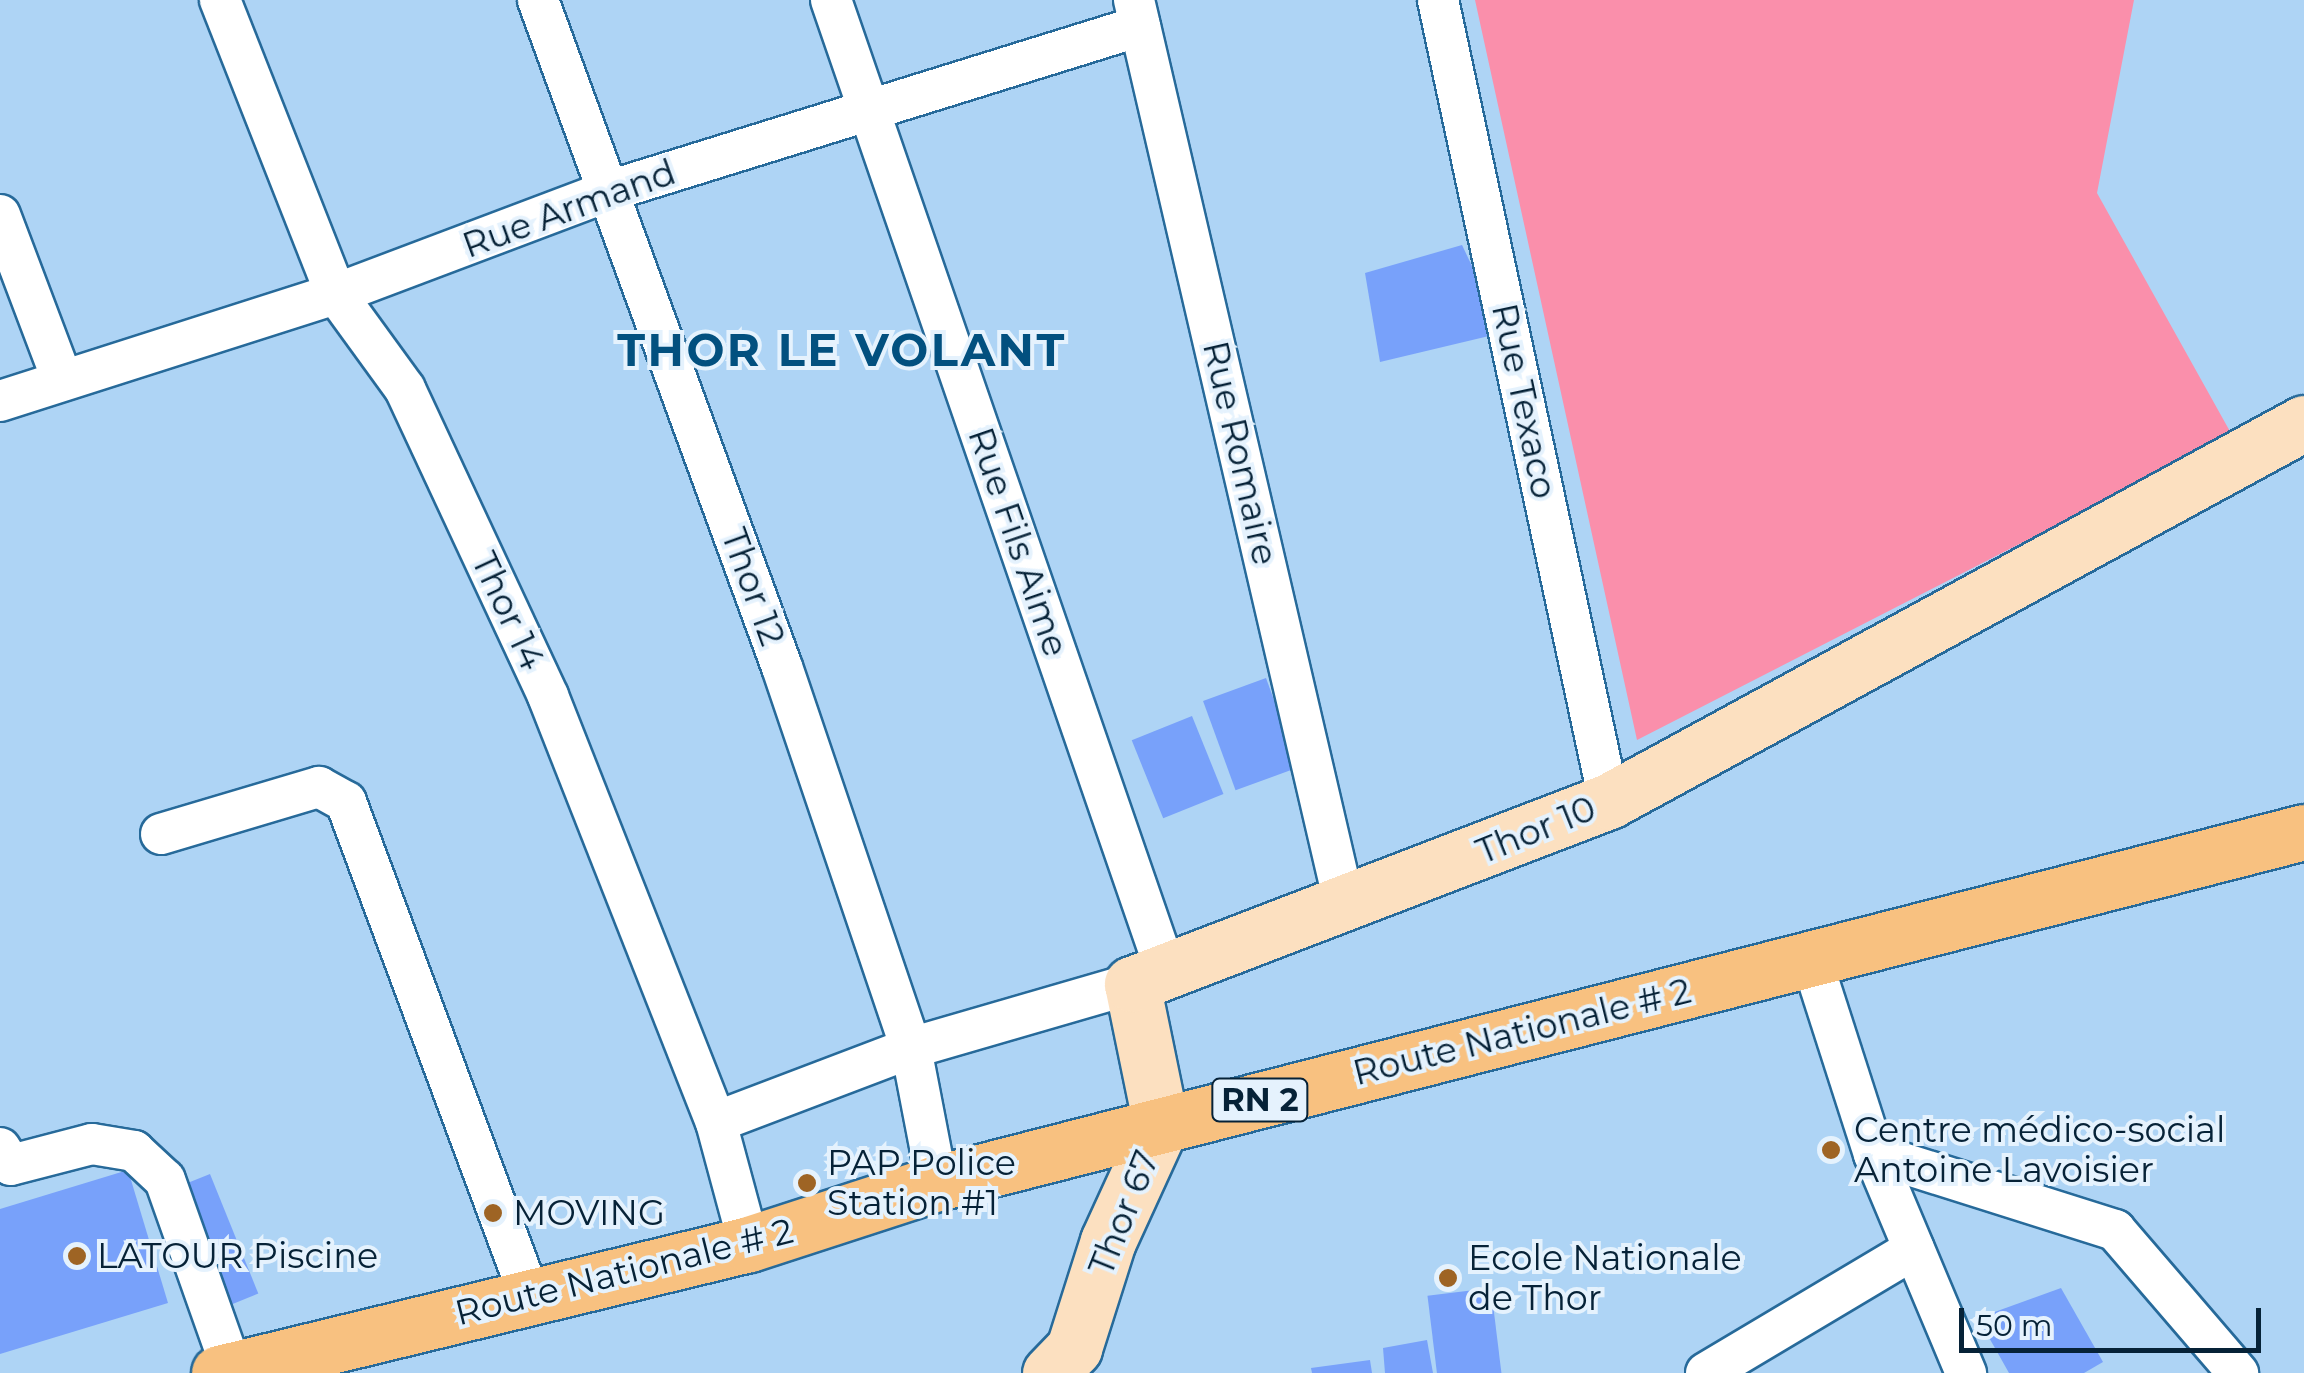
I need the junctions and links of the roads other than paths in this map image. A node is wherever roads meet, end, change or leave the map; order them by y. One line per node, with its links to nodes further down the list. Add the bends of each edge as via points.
1 (220, 0): 9 (street, Thor 14)
2 (538, 0): 7 (street, Thor 12)
3 (831, 0): 6 (street, Rue Fils Aime)
4 (1438, 0): 13 (street, Rue Texaco)
5 (1137, 13): 6 (street, Rue Armand); 16 (street, Rue Romaire)
6 (869, 111): 7 (street, Rue Armand); 18 (street, Rue Fils Aime)
7 (609, 190): 9 (street, Rue Armand); 19 (street, Thor 12)
8 (0, 215): 10 (street)
9 (336, 294): 10 (street, Rue Armand); 20 (street, Thor 14, via 405,390 548,696)
10 (62, 378): 11 (street, Rue Armand)
11 (0, 401)
12 (2304, 423): 13 (street, Thor 10)
13 (1609, 801): 16 (street, Thor 10)
14 (2304, 832): 17 (main road, Route Nationale # 2 / RN 2)
15 (161, 834): 27 (street, via 319,787 346,802)
16 (1345, 907): 18 (street, Thor 10)
17 (1811, 958): 21 (main road, Route Nationale # 2 / RN 2); 23 (street)
18 (1149, 977): 19 (street, Thor 10); 21 (street, Thor 67)
19 (911, 1048): 20 (street, Thor 10); 24 (street, Thor 12)
20 (716, 1122): 25 (street, Thor 14)
21 (1161, 1125): 24 (main road, Route Nationale # 2 / RN 2); 28 (street, Thor 67, via 1108,1242)
22 (0, 1148): 29 (street, via 12,1165 92,1144 134,1151 165,1180)
23 (1874, 1154): 26 (street); 32 (street, via 2115,1230)
24 (937, 1184): 25 (main road, Route Nationale # 2 / RN 2)
25 (748, 1244): 27 (main road, Route Nationale # 2 / RN 2)
26 (1914, 1249): 30 (street); 31 (street)
27 (530, 1297): 29 (main road, Route Nationale # 2 / RN 2)
28 (1070, 1365)
29 (225, 1371)
30 (1706, 1373)
31 (1966, 1373)
32 (2238, 1373)

